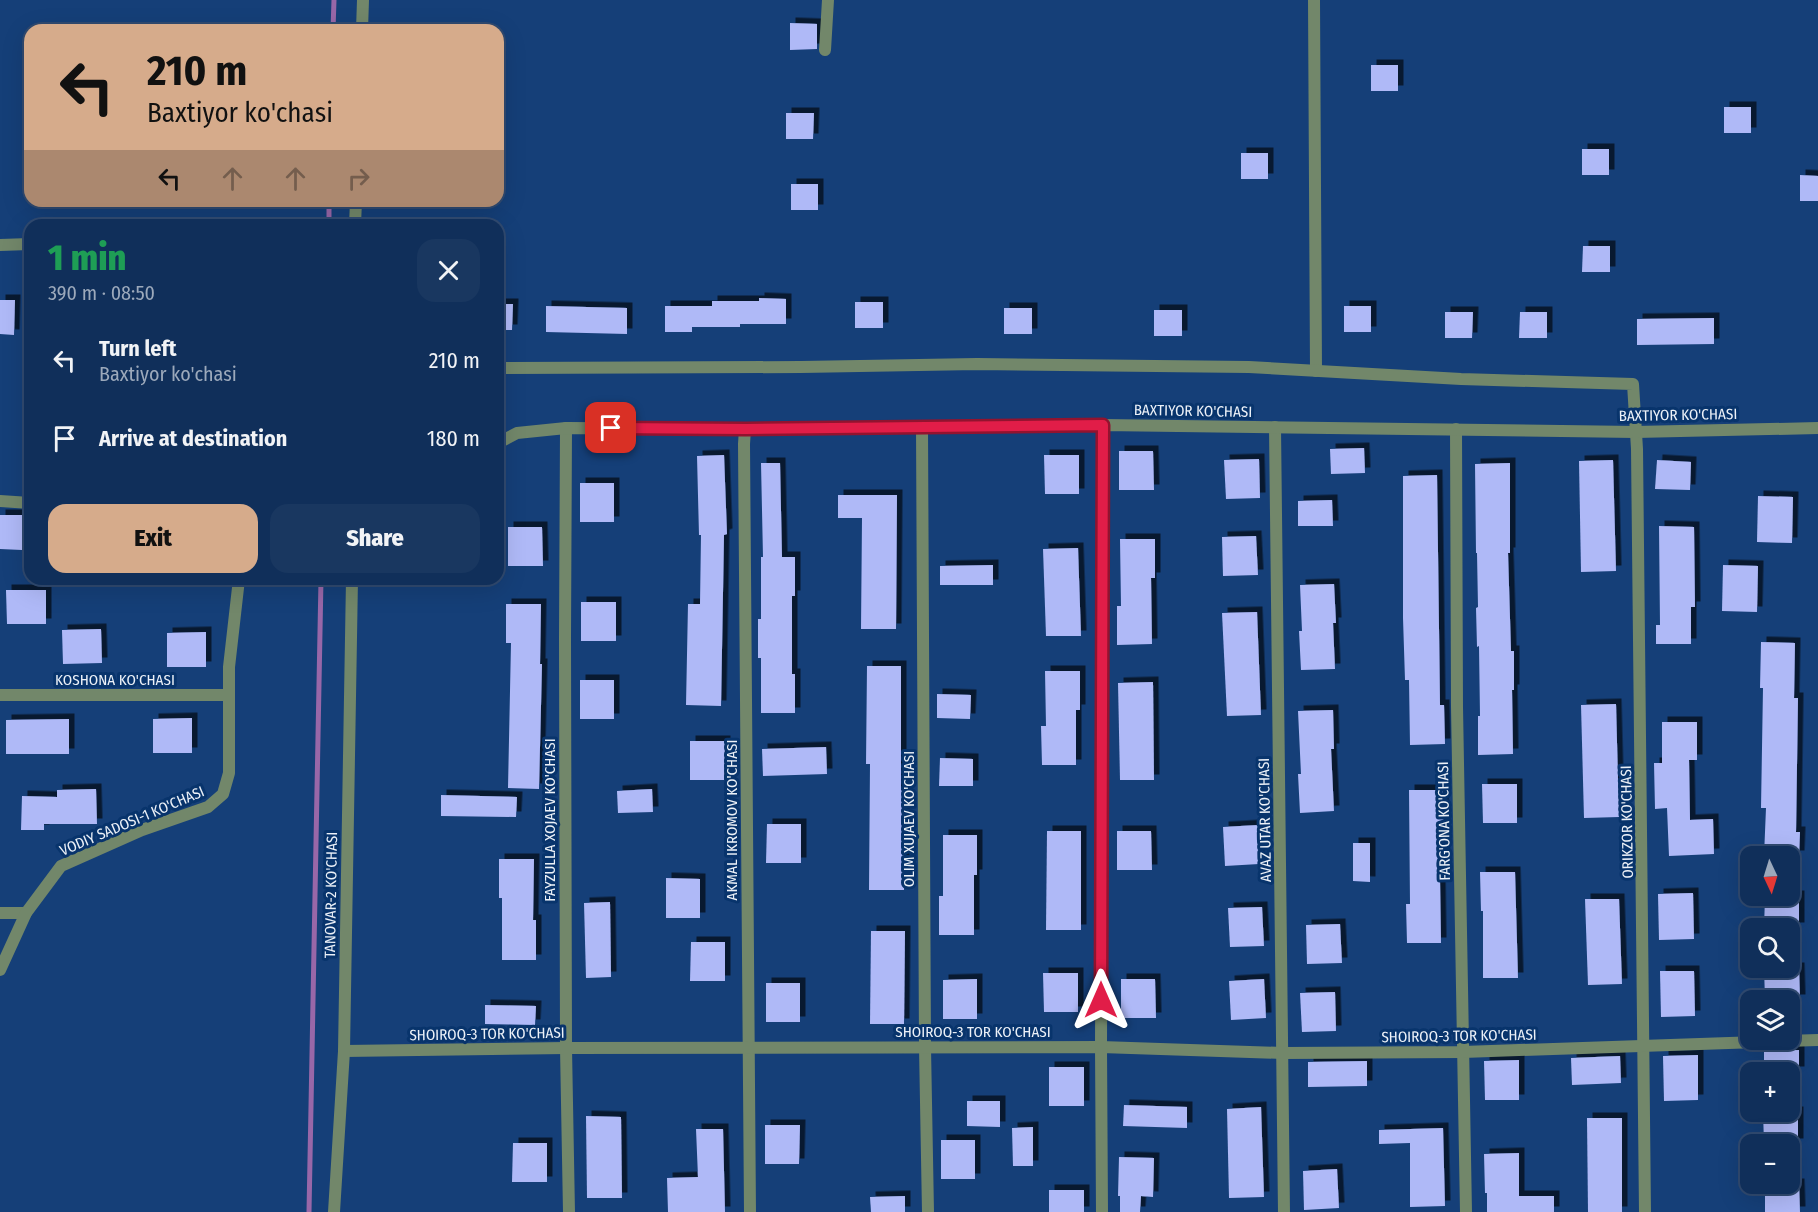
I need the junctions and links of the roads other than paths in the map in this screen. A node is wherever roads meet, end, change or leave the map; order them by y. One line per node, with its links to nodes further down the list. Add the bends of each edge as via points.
1 (363, 0): 4 (street)
2 (828, 0): 5 (street)
3 (1314, 0): 9 (street)
4 (362, 24)
5 (825, 50)
6 (0, 244): 7 (street)
7 (24, 244)
8 (504, 368): 9 (street, via 977,364)
9 (1316, 371): 17 (street, ORIKZOR KO'CHASI, via 1633,384)
10 (1103, 425): 11 (street, BAXTIYOR KO'CHASI); 12 (street, BAXTIYOR KO'CHASI); 31 (street)
11 (922, 427): 15 (street, BAXTIYOR KO'CHASI); 30 (street, OLIM XUJAEV KO'CHASI)
12 (1275, 427): 16 (street, BAXTIYOR KO'CHASI); 36 (street, AVAZ UTAR KO'CHASI)
13 (566, 428): 15 (street, BAXTIYOR KO'CHASI); 18 (street, BAXTIYOR KO'CHASI, via 517,433); 32 (street, FAYZULLA XOJAEV KO'CHASI)
14 (1818, 428): 17 (street, BAXTIYOR KO'CHASI)
15 (746, 429): 33 (street, AKMAL IKROMOV KO'CHASI)
16 (1456, 429): 17 (street, BAXTIYOR KO'CHASI); 35 (street, FARG'ONA KO'CHASI)
17 (1636, 432): 29 (street, ORIKZOR KO'CHASI)
18 (504, 440)
19 (0, 501): 20 (street)
20 (24, 503)
21 (238, 585): 24 (street, VODIY SADOSI-1 KO'CHASI)
22 (352, 585): 34 (street, TANOVAR-2 KO'CHASI)
23 (0, 694): 24 (street, KOSHONA KO'CHASI)
24 (229, 695): 26 (street, VODIY SADOSI-1 KO'CHASI, via 229,773 223,794 208,807 142,830 61,866)
25 (0, 913): 26 (street)
26 (27, 913): 27 (street, VODIY SADOSI-1 KO'CHASI)
27 (0, 970)
28 (1818, 1040): 29 (street, SHOIROQ-3 TOR KO'CHASI)
29 (1645, 1045): 35 (street, SHOIROQ-3 TOR KO'CHASI); 44 (street, ORIKZOR KO'CHASI)
30 (925, 1047): 31 (street, SHOIROQ-3 TOR KO'CHASI); 33 (street, SHOIROQ-3 TOR KO'CHASI); 40 (street, OLIM XUJAEV KO'CHASI)
31 (1101, 1047): 36 (street, SHOIROQ-3 TOR KO'CHASI); 41 (street)
32 (566, 1048): 33 (street, SHOIROQ-3 TOR KO'CHASI); 34 (street, SHOIROQ-3 TOR KO'CHASI); 38 (street, FAYZULLA XOJAEV KO'CHASI)
33 (749, 1049): 39 (street, AKMAL IKROMOV KO'CHASI)
34 (344, 1051): 37 (street, TANOVAR-2 KO'CHASI)
35 (1463, 1052): 36 (street, SHOIROQ-3 TOR KO'CHASI); 43 (street, FARG'ONA KO'CHASI)
36 (1283, 1053): 42 (street, AVAZ UTAR KO'CHASI)
37 (334, 1212)
38 (569, 1212)
39 (750, 1212)
40 (928, 1212)
41 (1102, 1212)
42 (1284, 1212)
43 (1466, 1212)
44 (1645, 1212)

